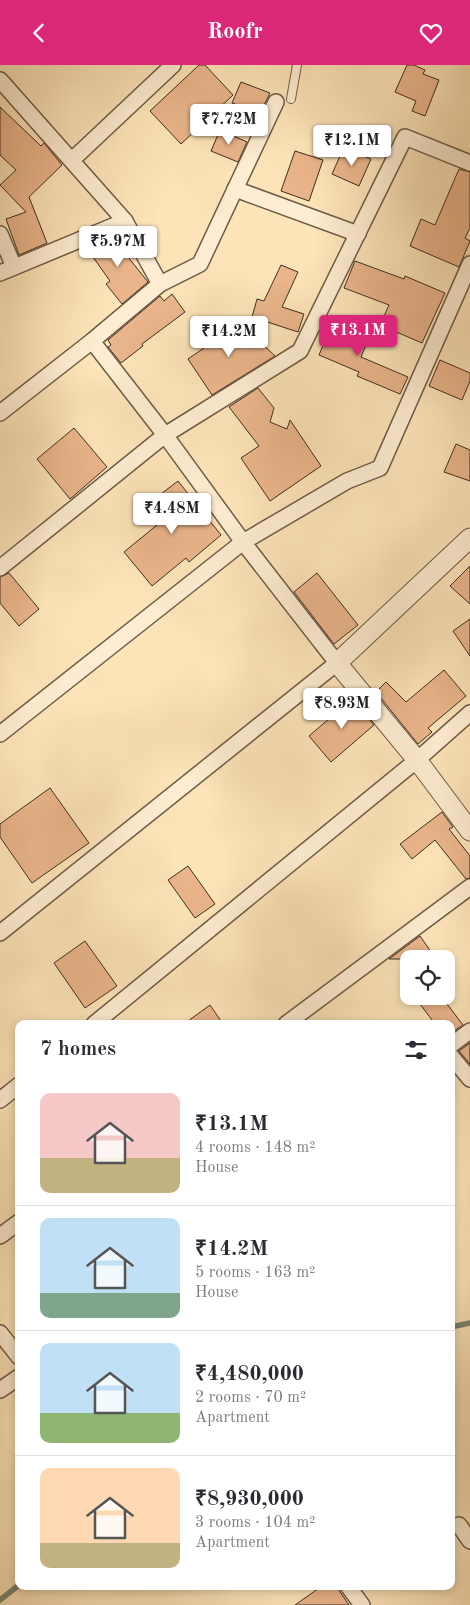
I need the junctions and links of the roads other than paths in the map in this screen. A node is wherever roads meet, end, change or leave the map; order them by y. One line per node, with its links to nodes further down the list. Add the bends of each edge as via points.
1 (173, 65): 5 (street)
2 (297, 65): 4 (lane)
3 (1, 82): 5 (street)
4 (284, 100): 7 (street)
5 (72, 160): 8 (street)
6 (470, 163): 10 (street, via 405,137)
7 (235, 189): 10 (street); 14 (street, via 200,264)
8 (125, 221): 12 (street); 14 (street)
9 (0, 234): 12 (street)
10 (358, 234): 17 (street, via 300,351)
11 (470, 264): 19 (street, via 380,468 347,481)
12 (14, 267): 13 (street)
13 (0, 273)
14 (160, 284): 15 (street)
15 (92, 341): 16 (street); 17 (street)
16 (0, 413)
17 (166, 435): 19 (street); 20 (street)
18 (470, 538): 21 (street)
19 (242, 542): 21 (street); 23 (street)
20 (0, 568)
21 (337, 663): 24 (street); 27 (street)
22 (470, 713): 24 (street)
23 (0, 735)
24 (417, 760): 25 (street); 28 (street)
25 (470, 831)
26 (470, 887): 29 (street)
27 (0, 933)
28 (99, 1020)
29 (291, 1020)
30 (470, 1031): 31 (street)
31 (455, 1042)
32 (455, 1061): 33 (street)
33 (470, 1079)
34 (15, 1088): 35 (street)
35 (0, 1100)
36 (15, 1225): 37 (street)
37 (0, 1236)
38 (0, 1333): 39 (street)
39 (15, 1352)
40 (15, 1380): 41 (street)
41 (0, 1390)
42 (459, 1525): 43 (street)
43 (470, 1541)
44 (351, 1590): 45 (street)
45 (362, 1605)

